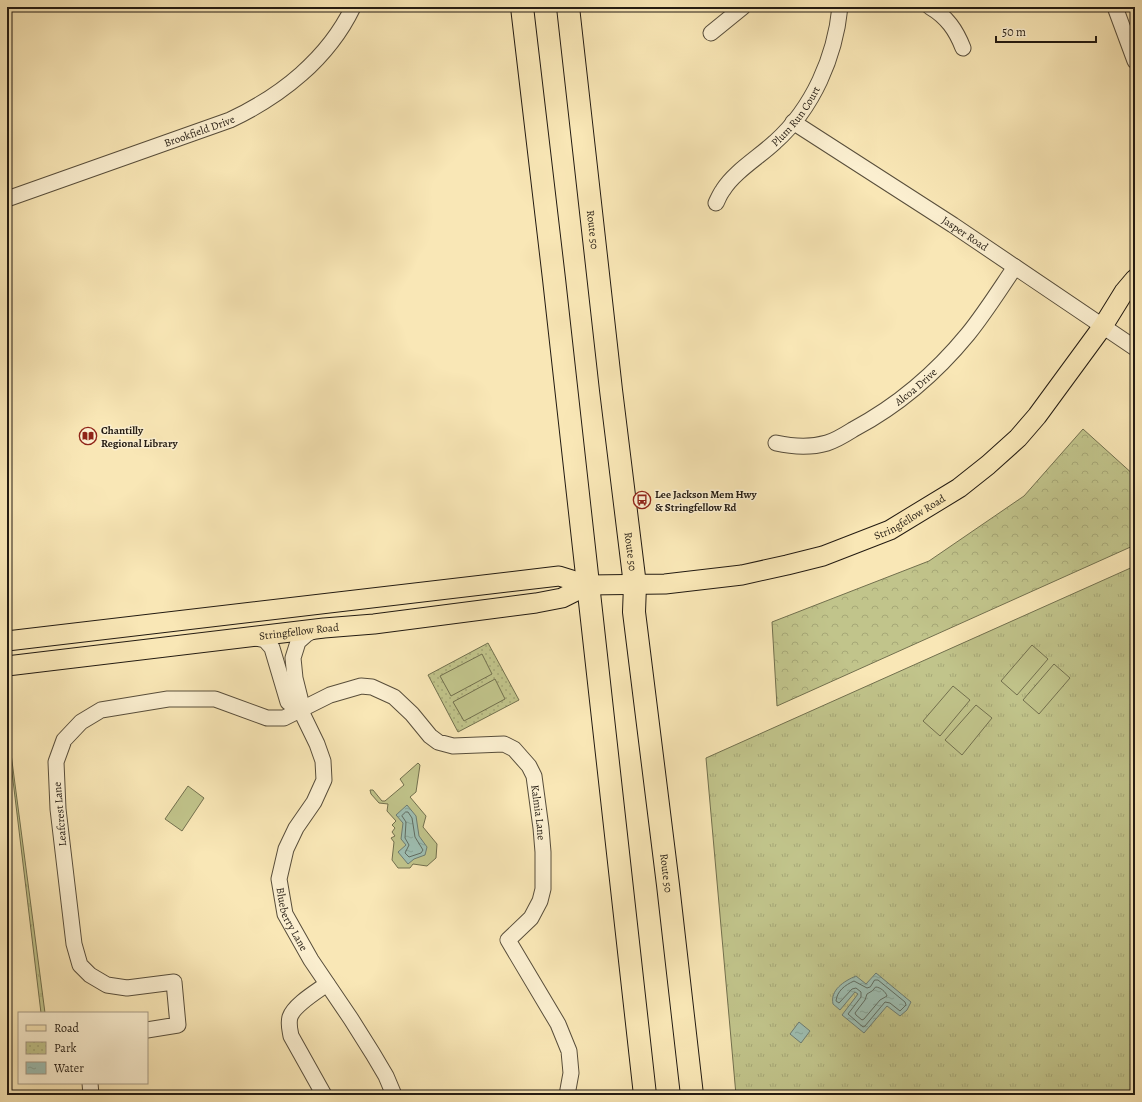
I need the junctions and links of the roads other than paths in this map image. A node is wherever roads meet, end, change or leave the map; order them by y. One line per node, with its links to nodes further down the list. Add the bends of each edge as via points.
1 (353, 7): 12 (street, Brookfield Drive, via 327,48 310,66 273,97 252,110)
2 (522, 7): 19 (highway)
3 (568, 7): 20 (highway, Route 50)
4 (743, 7): 8 (street)
5 (840, 7): 11 (street, Plum Run Court, via 828,61 817,87)
6 (930, 7): 9 (street, via 949,22)
7 (1115, 7): 10 (street)
8 (711, 33)
9 (963, 48)
10 (1135, 61)
11 (793, 122): 13 (street, Plum Run Court, via 776,141 734,176); 14 (street, Jasper Road)
12 (7, 199)
13 (716, 203)
14 (1015, 267): 16 (street, Jasper Road); 18 (street, Alcoa Drive, via 969,333 948,358 924,382 898,402 870,421 828,443 810,447)
15 (1135, 279): 16 (main road, Stringfellow Road)
16 (1103, 326): 17 (street, Jasper Road); 20 (main road, Stringfellow Road, via 1018,438 959,488 890,530 823,556 742,575)
17 (1135, 348)
18 (776, 443)
19 (588, 585): 20 (main road, Stringfellow Road); 21 (main road, Stringfellow Road, via 562,598 536,603); 23 (main road, Stringfellow Road, via 559,576); 33 (highway)
20 (635, 585): 34 (highway, Route 50, via 634,612 668,877)
21 (324, 628): 22 (main road, Stringfellow Road); 25 (street, Blueberry Lane, via 301,639 293,654)
22 (248, 637): 24 (main road, Stringfellow Road); 25 (street, Blueberry Lane, via 265,640 272,648 288,702)
23 (7, 641)
24 (7, 666)
25 (300, 709): 26 (street, Blueberry Lane, via 323,761 324,780 286,849 279,879 285,914); 27 (street, Leafcrest Lane, via 284,718 267,718 216,699 168,699 101,710 81,722 64,740 56,762 58,809 74,944 80,965 90,975 107,985 127,988 174,982 178,1025); 32 (street, Kalmia Lane, via 346,690 361,686 372,687 394,697 438,742 453,746 504,744 514,749 529,766 534,776 541,828 543,889 531,918 508,940 558,1024 569,1051 571,1073)
26 (327, 984): 30 (street, via 294,1009 289,1026 291,1036); 31 (street, Blueberry Lane, via 373,1054)
27 (148, 1030)
28 (90, 1084): 29 (street)
29 (91, 1095)
30 (324, 1095)
31 (394, 1095)
32 (567, 1095)
33 (645, 1095)
34 (692, 1095)

